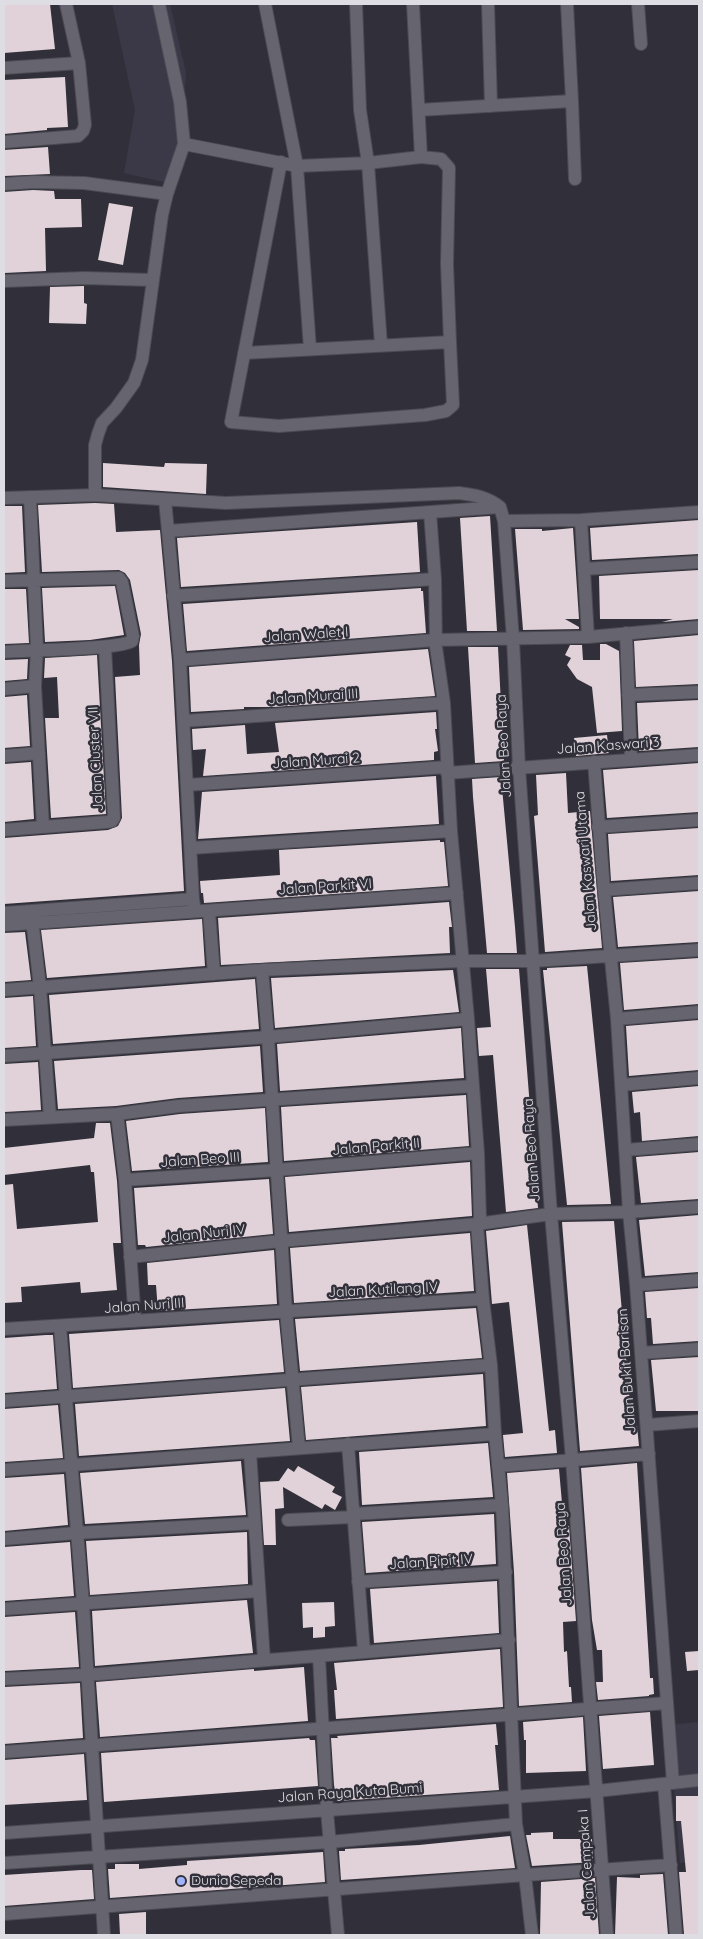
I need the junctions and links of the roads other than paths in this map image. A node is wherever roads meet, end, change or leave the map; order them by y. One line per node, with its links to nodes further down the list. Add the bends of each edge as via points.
1 (66, 4): 10 (street)
2 (159, 4): 16 (street, via 180,102)
3 (265, 4): 20 (street)
4 (356, 4): 19 (street, via 360,110)
5 (413, 4): 14 (street)
6 (488, 4): 13 (street)
7 (567, 4): 12 (street)
8 (638, 4): 9 (street)
9 (641, 44)
10 (79, 63): 11 (street); 15 (street, via 83,131 78,136)
11 (4, 68)
12 (572, 101): 13 (street); 21 (street)
13 (492, 106): 14 (street)
14 (419, 110): 17 (street)
15 (4, 142)
16 (184, 144): 18 (street); 23 (street)
17 (421, 157): 19 (street); 26 (street, via 441,159 448,168)
18 (281, 162): 20 (street); 29 (street)
19 (368, 163): 20 (street); 27 (street)
20 (297, 166): 28 (street)
21 (575, 179)
22 (4, 184): 23 (street, via 84,183)
23 (167, 194): 24 (street)
24 (152, 280): 25 (street); 30 (street, via 146,339 134,383 102,423 96,439)
25 (4, 281)
26 (450, 342): 27 (street); 29 (street, via 453,405 446,411 279,426 232,422)
27 (381, 345): 28 (street)
28 (310, 349): 29 (street)
29 (244, 353)
30 (94, 495): 31 (street); 33 (street)
31 (30, 497): 32 (street); 42 (street)
32 (4, 498)
33 (165, 500): 34 (street, via 226,503 459,493 479,496); 39 (street)
34 (500, 507): 35 (street); 38 (street, Jalan Beo Raya)
35 (430, 512): 39 (street); 43 (street)
36 (699, 512): 37 (street)
37 (581, 520): 38 (street); 41 (street)
38 (504, 521): 49 (street, Jalan Beo Raya)
39 (168, 531): 45 (street)
40 (699, 562): 41 (street)
41 (584, 569): 48 (street)
42 (34, 579): 44 (street); 51 (street, via 119,578 132,641); 52 (street)
43 (434, 579): 45 (street); 50 (street)
44 (4, 581)
45 (173, 596): 54 (street)
46 (699, 627): 47 (street, Jalan Walet I)
47 (626, 633): 48 (street, Jalan Walet I); 58 (street)
48 (588, 636): 49 (street, Jalan Walet I)
49 (513, 639): 50 (street, Jalan Walet I); 66 (street, Jalan Beo Raya)
50 (435, 640): 54 (street, Jalan Walet I); 59 (street)
51 (105, 647): 52 (street); 70 (street, Jalan Cluster VII, via 114,818 107,822)
52 (37, 649): 53 (street); 55 (street)
53 (4, 652)
54 (180, 660): 60 (street)
55 (35, 686): 56 (street); 61 (street)
56 (4, 689)
57 (699, 692): 58 (street)
58 (628, 695): 64 (street)
59 (444, 702): 60 (street, Jalan Murai III); 67 (street)
60 (184, 721): 68 (street)
61 (39, 754): 63 (street); 70 (street)
62 (699, 755): 64 (street, Jalan Kaswari 3)
63 (4, 756)
64 (631, 760): 65 (street, Jalan Kaswari 3)
65 (594, 762): 66 (street, Jalan Kaswari 3); 71 (street, Jalan Kaswari Utama)
66 (519, 767): 67 (street, Jalan Kaswari 3); 86 (street, Jalan Beo Raya)
67 (447, 770): 68 (street, Jalan Murai 2); 73 (street)
68 (187, 784): 74 (street)
69 (699, 820): 71 (street)
70 (43, 827): 72 (street, Jalan Cluster VII)
71 (598, 827): 76 (street, Jalan Kaswari Utama)
72 (4, 830)
73 (451, 831): 74 (street); 77 (street)
74 (191, 848): 78 (street)
75 (699, 883): 76 (street)
76 (604, 890): 84 (street, Jalan Kaswari Utama)
77 (457, 893): 79 (street, Jalan Parkit VI); 85 (street)
78 (194, 905): 79 (street, Jalan Parkit VI); 81 (street, Jalan Parkit VI)
79 (210, 911): 88 (street)
80 (4, 913): 81 (street)
81 (32, 917): 82 (street); 89 (street)
82 (4, 925)
83 (699, 950): 84 (street)
84 (610, 957): 86 (street); 93 (street, Jalan Bukit Barisan)
85 (462, 960): 86 (street); 87 (street); 92 (street)
86 (534, 961): 111 (street, Jalan Beo Raya)
87 (262, 970): 88 (street); 94 (street)
88 (214, 974): 89 (street)
89 (40, 987): 90 (street); 95 (street)
90 (4, 990)
91 (699, 1012): 93 (street)
92 (468, 1019): 94 (street); 99 (street)
93 (617, 1019): 98 (street, Jalan Bukit Barisan)
94 (268, 1037): 95 (street); 100 (street)
95 (44, 1052): 96 (street); 102 (street)
96 (4, 1056)
97 (699, 1078): 98 (street)
98 (621, 1085): 105 (street, Jalan Bukit Barisan)
99 (473, 1086): 100 (street); 106 (street)
100 (272, 1100): 101 (street); 107 (street)
101 (117, 1114): 102 (street); 108 (street)
102 (50, 1117): 103 (street)
103 (4, 1120)
104 (699, 1144): 105 (street)
105 (626, 1150): 110 (street, Jalan Bukit Barisan)
106 (478, 1153): 107 (street, Jalan Parkit II); 112 (street, via 480,1218)
107 (277, 1170): 108 (street, Jalan Beo III); 113 (street)
108 (125, 1180): 114 (street)
109 (699, 1207): 110 (street, Jalan Nuri IV)
110 (629, 1212): 111 (street, Jalan Nuri IV); 116 (street, Jalan Bukit Barisan)
111 (551, 1214): 112 (street, Jalan Nuri IV); 135 (street, Jalan Beo Raya)
112 (477, 1224): 113 (street, Jalan Nuri IV); 117 (street)
113 (280, 1241): 114 (street, Jalan Nuri IV); 118 (street)
114 (130, 1257): 119 (street)
115 (699, 1280): 116 (street)
116 (636, 1285): 123 (street, Jalan Bukit Barisan)
117 (483, 1300): 118 (street, Jalan Kutilang IV); 124 (street)
118 (286, 1311): 119 (street, Jalan Nuri III); 125 (street)
119 (135, 1321): 120 (street, Jalan Nuri III)
120 (60, 1326): 121 (street, Jalan Nuri III); 126 (street)
121 (4, 1330)
122 (699, 1349): 123 (street)
123 (641, 1353): 129 (street, Jalan Bukit Barisan)
124 (491, 1364): 125 (street); 130 (street)
125 (293, 1380): 126 (street); 132 (street)
126 (66, 1395): 127 (street); 136 (street)
127 (4, 1401)
128 (699, 1421): 129 (street)
129 (646, 1425): 134 (street, Jalan Bukit Barisan)
130 (495, 1434): 131 (street); 137 (street)
131 (348, 1444): 132 (street); 140 (street)
132 (299, 1448): 133 (street)
133 (250, 1452): 136 (street); 142 (street)
134 (649, 1454): 135 (street); 156 (street, Jalan Bukit Barisan)
135 (572, 1460): 137 (street); 157 (street, Jalan Beo Raya)
136 (72, 1464): 138 (street); 143 (street)
137 (498, 1466): 139 (street)
138 (4, 1470)
139 (502, 1505): 140 (street); 145 (street)
140 (353, 1516): 141 (street); 146 (street)
141 (288, 1520)
142 (255, 1523): 143 (street); 147 (street)
143 (76, 1533): 144 (street); 148 (street)
144 (4, 1539)
145 (506, 1572): 146 (street, Jalan Pipit IV); 150 (street)
146 (358, 1582): 151 (street)
147 (259, 1591): 148 (street); 153 (street)
148 (83, 1604): 149 (street); 154 (street)
149 (4, 1609)
150 (509, 1640): 151 (street); 158 (street)
151 (364, 1652): 152 (street)
152 (319, 1656): 153 (street); 159 (street)
153 (264, 1660): 154 (street)
154 (87, 1674): 155 (street); 160 (street)
155 (4, 1679)
156 (667, 1703): 157 (street); 163 (street, Jalan Bukit Barisan)
157 (591, 1708): 158 (street); 164 (street, Jalan Beo Raya)
158 (510, 1713): 159 (street); 165 (street)
159 (323, 1728): 160 (street); 166 (street)
160 (91, 1746): 161 (street); 168 (street)
161 (4, 1752)
162 (699, 1780): 163 (street, Jalan Raya Kuta Bumi)
163 (669, 1784): 164 (street, Jalan Raya Kuta Bumi); 173 (street, Jalan Bukit Barisan)
164 (597, 1791): 165 (street, Jalan Raya Kuta Bumi); 174 (street, Jalan Cempaka I)
165 (515, 1796): 166 (street, Jalan Raya Kuta Bumi); 167 (street)
166 (327, 1811): 168 (street, Jalan Raya Kuta Bumi); 170 (street)
167 (516, 1824): 170 (street); 175 (street)
168 (97, 1826): 169 (street, Jalan Raya Kuta Bumi); 171 (street)
169 (4, 1833)
170 (330, 1842): 171 (street); 176 (street)
171 (98, 1856): 172 (street); 177 (street)
172 (4, 1863)
173 (671, 1866): 174 (street); 183 (street, Jalan Bukit Barisan)
174 (603, 1870): 175 (street); 182 (street, Jalan Cempaka I)
175 (525, 1875): 176 (street); 181 (street)
176 (334, 1890): 177 (street); 180 (street)
177 (102, 1907): 178 (street); 179 (street)
178 (4, 1914)
179 (104, 1935)
180 (338, 1935)
181 (532, 1935)
182 (607, 1935)
183 (676, 1935)

